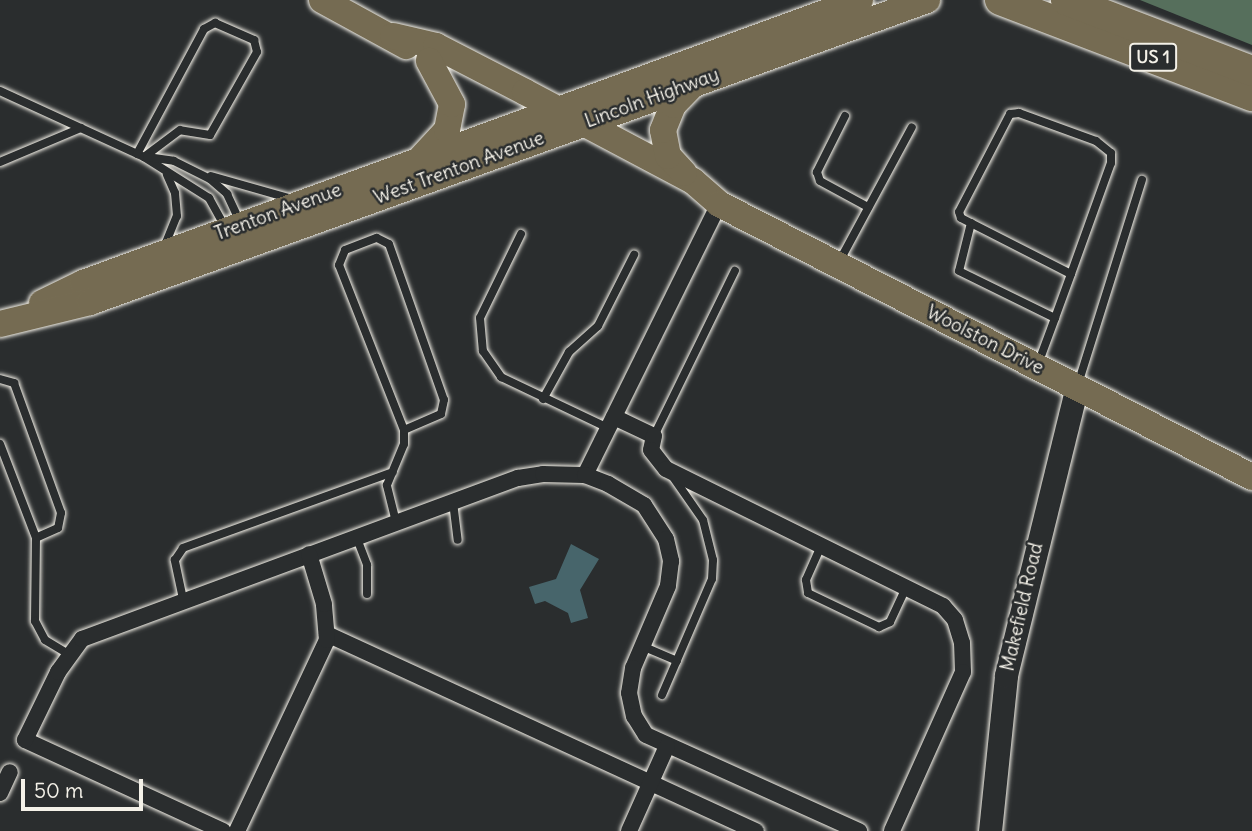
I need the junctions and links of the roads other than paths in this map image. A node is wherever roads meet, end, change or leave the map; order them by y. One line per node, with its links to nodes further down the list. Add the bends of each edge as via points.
1 (322, 0): 6 (main road, Lincoln Highway)
2 (860, 0): 13 (main road, Lincoln Highway)
3 (927, 0): 9 (main road, Lincoln Highway)
4 (1000, 0): 5 (highway, US 1)
5 (1071, 10): 8 (highway, US 1); 11 (highway, US 1)
6 (393, 36): 7 (main road, Lincoln Highway); 13 (main road, Lincoln Highway, via 436,46)
7 (429, 61): 13 (main road, Lincoln Highway); 18 (main road, via 447,90 450,118 439,142)
8 (1252, 71)
9 (694, 82): 13 (main road, Lincoln Highway); 22 (main road, via 673,105 663,130 668,156)
10 (0, 91): 15 (lane)
11 (1252, 96)
12 (845, 116): 25 (lane, via 817,173 820,181)
13 (559, 120): 18 (main road, Trenton Avenue); 22 (main road, Woolston Drive); 24 (main road, Woolston Drive, via 685,196); 27 (main road, West Trenton Avenue)
14 (912, 127): 25 (lane)
15 (81, 128): 16 (lane); 17 (lane)
16 (141, 156): 16 (lane, via 204,29 215,23 254,40 257,52 210,135 180,130); 19 (lane, via 174,161); 20 (lane)
17 (0, 162)
18 (415, 162): 23 (main road, Trenton Avenue)
19 (192, 170): 23 (lane, via 280,197); 27 (lane, via 227,194)
20 (167, 175): 27 (lane, via 209,198); 29 (lane, via 175,193 177,216 169,239)
21 (1142, 180): 38 (lane)
22 (693, 181): 24 (main road, Woolston Drive)
23 (320, 196): 27 (main road, Trenton Avenue)
24 (719, 204): 31 (main road, Woolston Drive); 40 (street)
25 (868, 207): 31 (lane)
26 (971, 223): 33 (lane); 33 (lane, via 959,212 1010,114 1019,113 1096,141 1111,153 1111,163); 34 (lane, via 959,271)
27 (236, 234): 29 (main road, Trenton Avenue); 35 (main road, West Trenton Avenue, via 90,302)
28 (521, 234): 39 (lane, via 485,302 480,335 490,366)
29 (155, 256): 35 (main road, Trenton Avenue, via 83,283)
30 (634, 256): 39 (lane, via 598,326 562,361)
31 (838, 265): 36 (main road, Woolston Drive)
32 (735, 271): 42 (lane)
33 (1071, 274): 34 (lane)
34 (1055, 318): 36 (lane)
35 (0, 324)
36 (1037, 367): 38 (main road, Woolston Drive)
37 (0, 379): 51 (lane, via 14,383 61,513 58,528)
38 (1077, 387): 47 (main road, Woolston Drive); 73 (street, Makefield Road, via 1006,675)
39 (543, 399): 40 (lane)
40 (611, 423): 42 (street); 46 (street)
41 (404, 430): 41 (lane, via 441,414 444,400 389,244 377,238 345,250 339,265); 45 (lane, via 404,444)
42 (654, 436): 44 (street, via 651,450)
43 (0, 444): 51 (lane)
44 (666, 469): 53 (street); 61 (lane, via 703,520 713,560 709,590)
45 (393, 472): 49 (lane, via 387,493); 57 (lane, via 183,548 175,560)
46 (585, 475): 48 (street, via 519,478); 59 (street, via 644,505 666,539 671,561 668,586)
47 (1252, 477)
48 (453, 502): 49 (street); 52 (lane)
49 (396, 522): 50 (street)
50 (356, 536): 54 (street); 56 (lane, via 367,565)
51 (36, 538): 60 (lane, via 34,621 45,640)
52 (458, 540)
53 (821, 546): 55 (street); 55 (lane, via 806,580 808,593 879,627 890,622)
54 (309, 554): 57 (street); 58 (street, via 324,604)
55 (906, 588): 72 (street, via 943,606 954,620 964,656 963,672)
56 (367, 594)
57 (183, 599): 60 (street, via 96,630)
58 (327, 634): 65 (street); 68 (street)
59 (642, 646): 61 (lane); 63 (street, via 629,693 634,716 646,736)
60 (68, 654): 67 (street, via 25,740)
61 (677, 661): 62 (lane)
62 (662, 695)
63 (667, 747): 65 (street); 71 (street)
64 (10, 772): 66 (street)
65 (652, 783): 69 (street); 70 (street)
66 (0, 793)
67 (223, 831)
68 (237, 831)
69 (629, 831)
70 (756, 831)
71 (859, 831)
72 (892, 831)
73 (990, 831)

